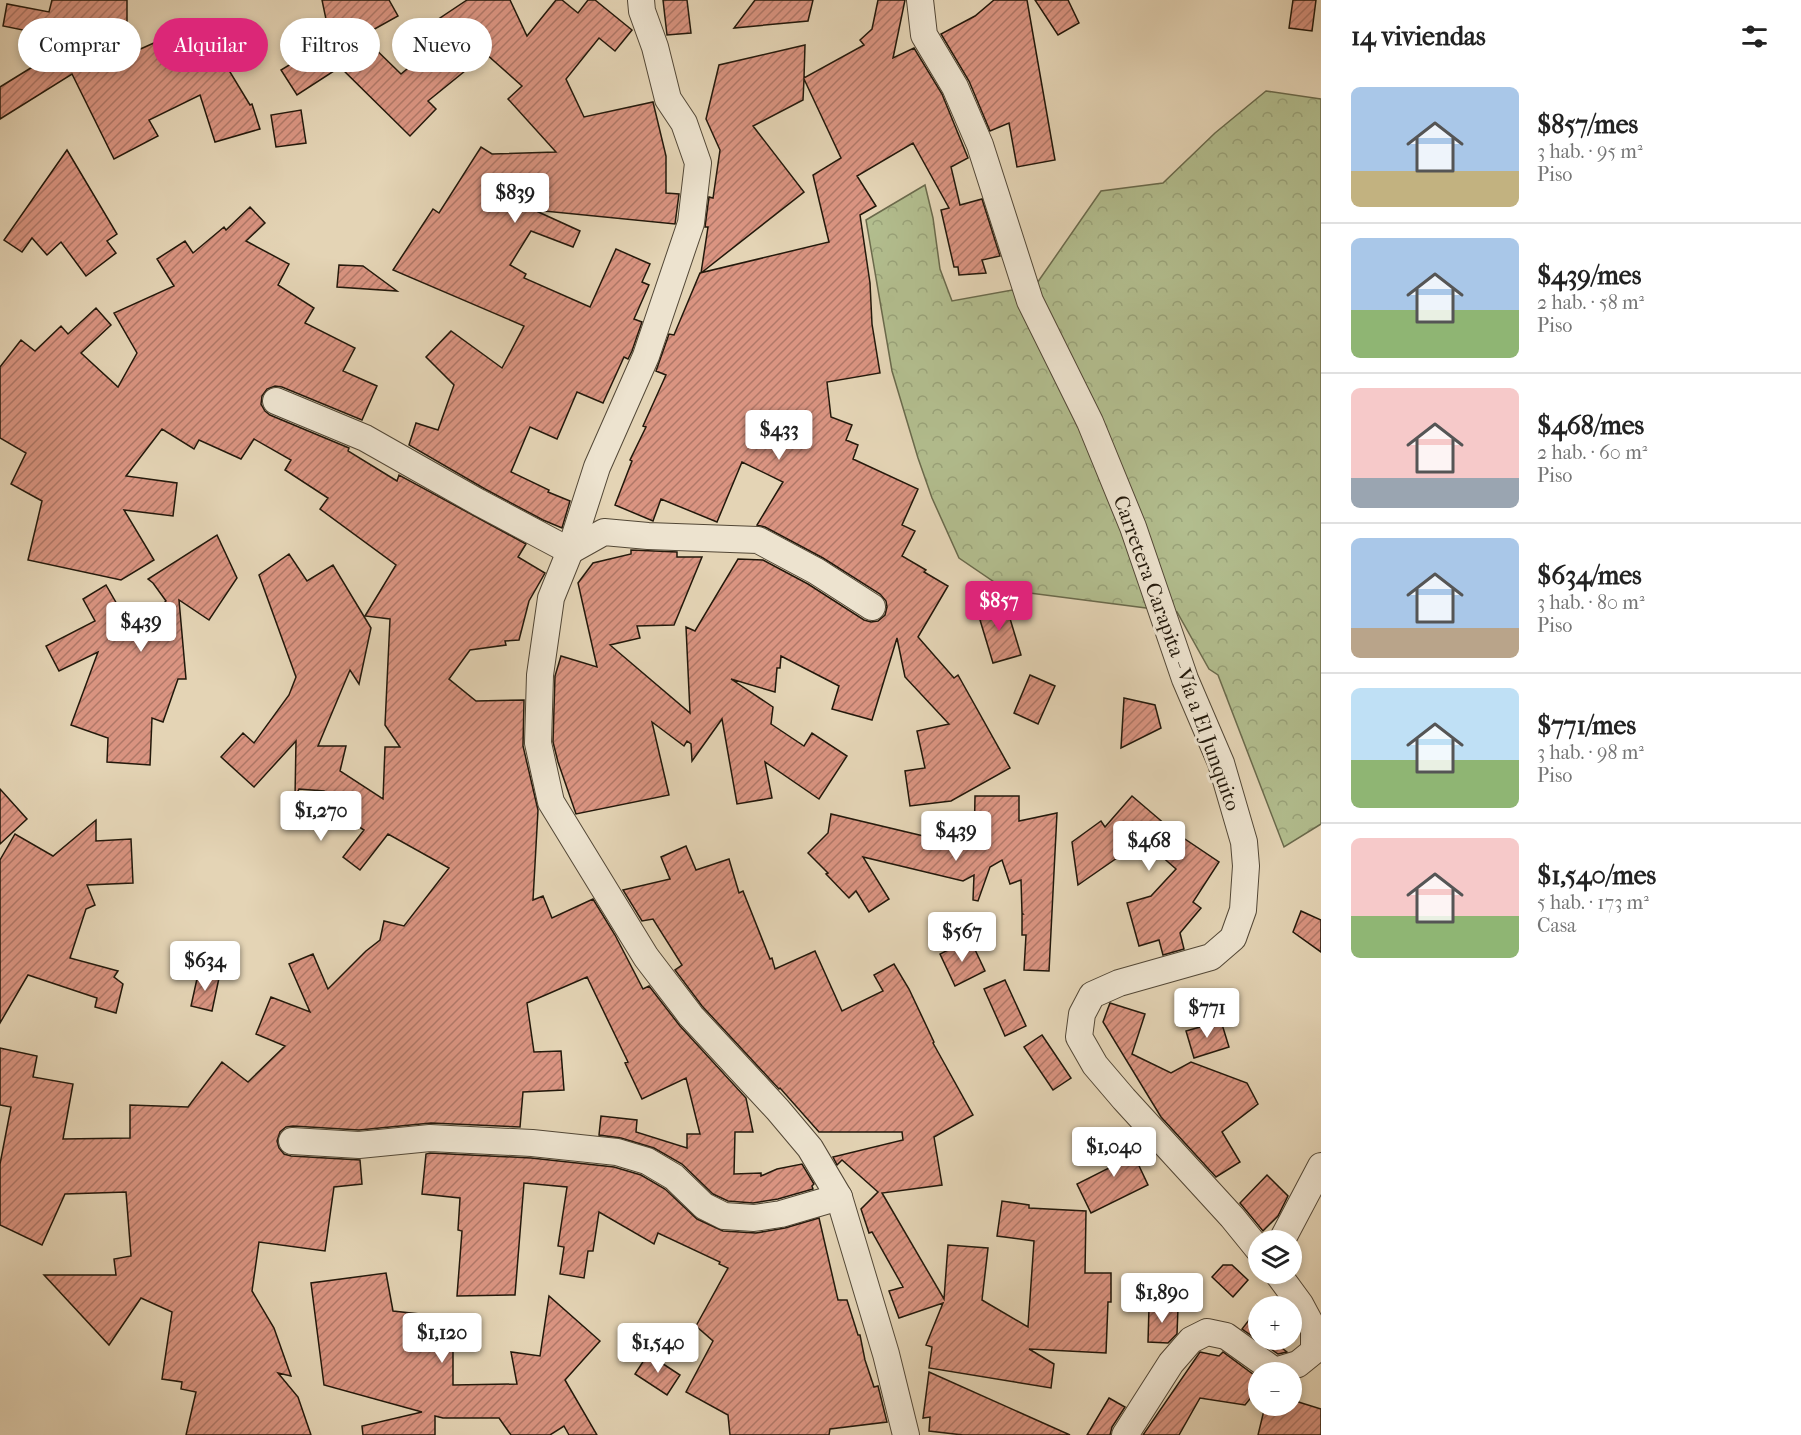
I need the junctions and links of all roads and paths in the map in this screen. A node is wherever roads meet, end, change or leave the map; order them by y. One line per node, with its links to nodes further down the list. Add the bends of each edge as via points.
1 (641, 0): 4 (street, via 668,99 684,123 698,163 691,223 646,356 597,467)
2 (920, 0): 10 (street, Carretera Carapita - Vía a El Junquito, via 924,35 955,87 980,146 1030,301 1090,422 1133,527 1185,679 1221,763 1244,842 1243,910 1233,938 1211,957 1119,983 1092,995 1082,1014 1079,1037 1095,1065)
3 (276, 401): 4 (street, via 365,438)
4 (570, 551): 5 (street, via 604,532 758,540); 8 (street, via 551,598 540,675 538,742 551,802 646,957 691,1016 810,1148)
5 (872, 607)
6 (292, 1140): 8 (street, via 359,1145 430,1138 617,1152 647,1161 674,1177 704,1206 724,1216 754,1218 781,1214)
7 (1321, 1166): 9 (street)
8 (839, 1197): 12 (street)
9 (1287, 1230)
10 (1248, 1237)
11 (1285, 1284): 13 (street, via 1314,1330 1314,1351 1298,1364 1275,1371 1226,1336 1207,1332 1191,1340 1170,1362)
12 (906, 1435)
13 (1125, 1435)

